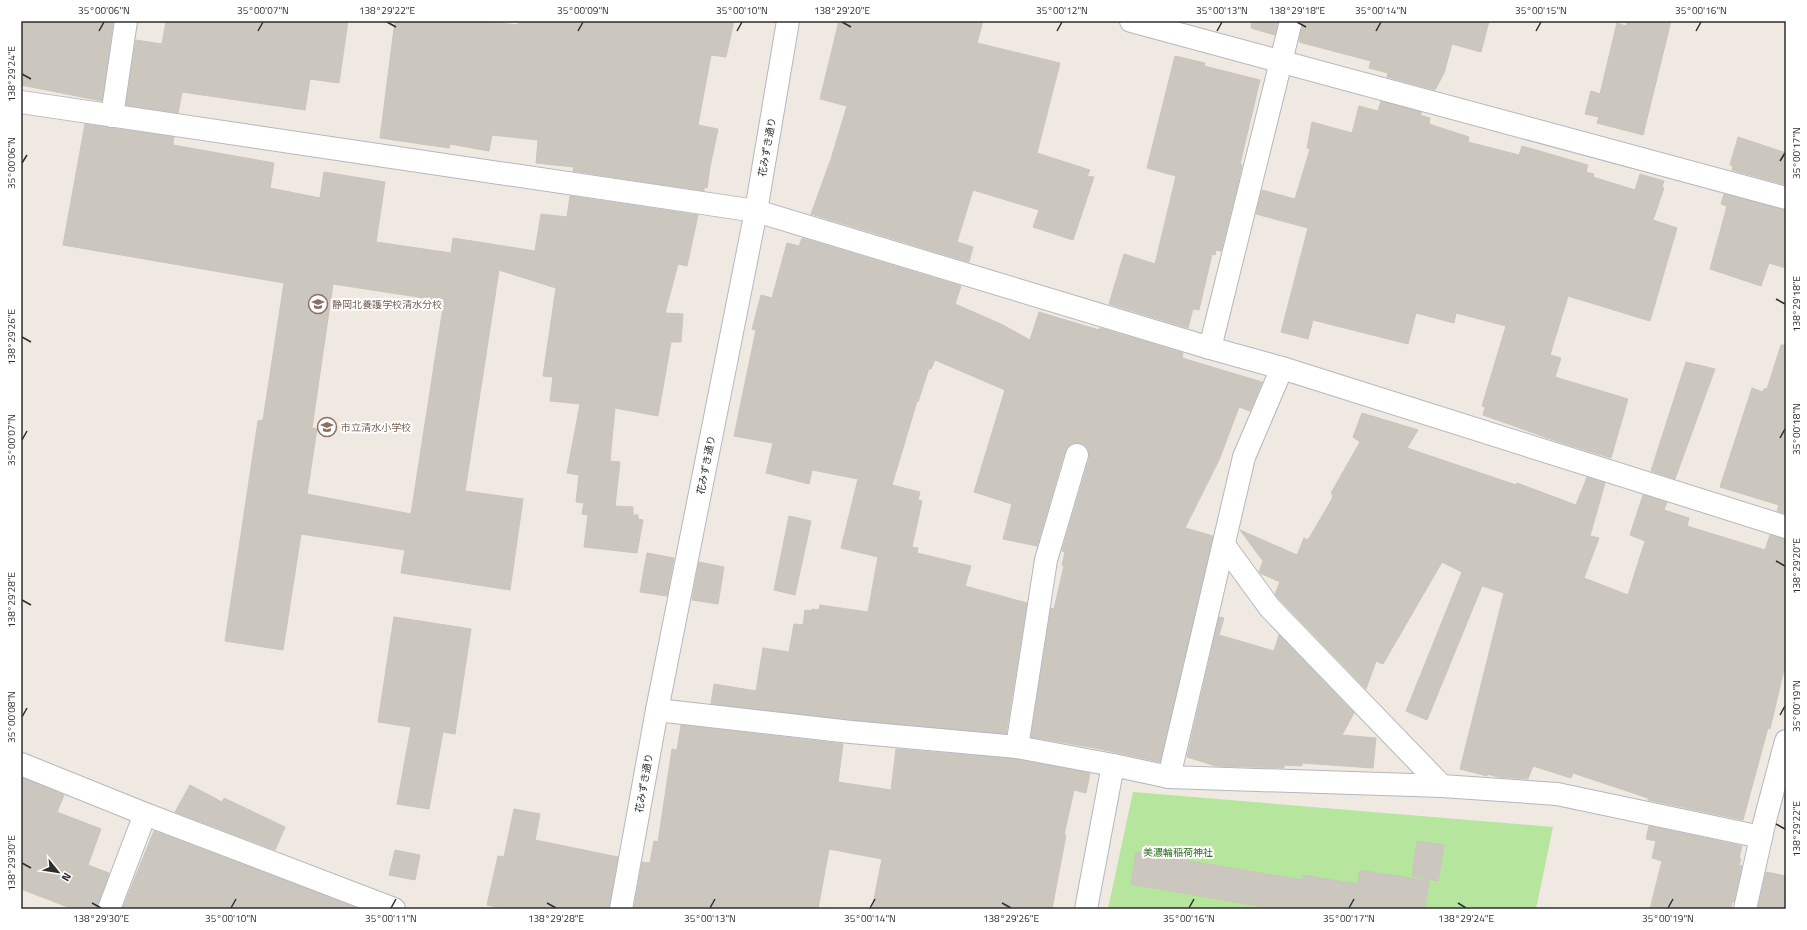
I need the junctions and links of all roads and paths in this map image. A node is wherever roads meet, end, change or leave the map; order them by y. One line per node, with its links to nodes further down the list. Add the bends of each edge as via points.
1 (126, 21): 7 (street)
2 (788, 21): 9 (street, 花みずき通り)
3 (1131, 21): 5 (street)
4 (1291, 21): 5 (street)
5 (1282, 62): 8 (street); 10 (street)
6 (21, 102): 7 (street)
7 (112, 116): 9 (street)
8 (1786, 198)
9 (756, 211): 10 (street); 15 (street, 花みずき通り)
10 (1210, 348): 11 (street)
11 (1282, 368): 13 (street); 14 (street, via 1244,457)
12 (1077, 455): 17 (street, via 1046,560)
13 (1786, 527)
14 (1224, 545): 20 (street); 21 (street, via 1270,608)
15 (657, 710): 17 (street, via 851,732); 26 (street, 花みずき通り)
16 (1786, 741): 23 (street)
17 (1017, 747): 19 (street)
18 (21, 764): 22 (street)
19 (1113, 765): 20 (street); 27 (street)
20 (1169, 778): 21 (street)
21 (1442, 786): 23 (street, via 1556,794)
22 (145, 814): 24 (street); 25 (street)
23 (1760, 837): 28 (street)
24 (109, 909)
25 (394, 909)
26 (620, 909)
27 (1086, 909)
28 (1745, 909)

